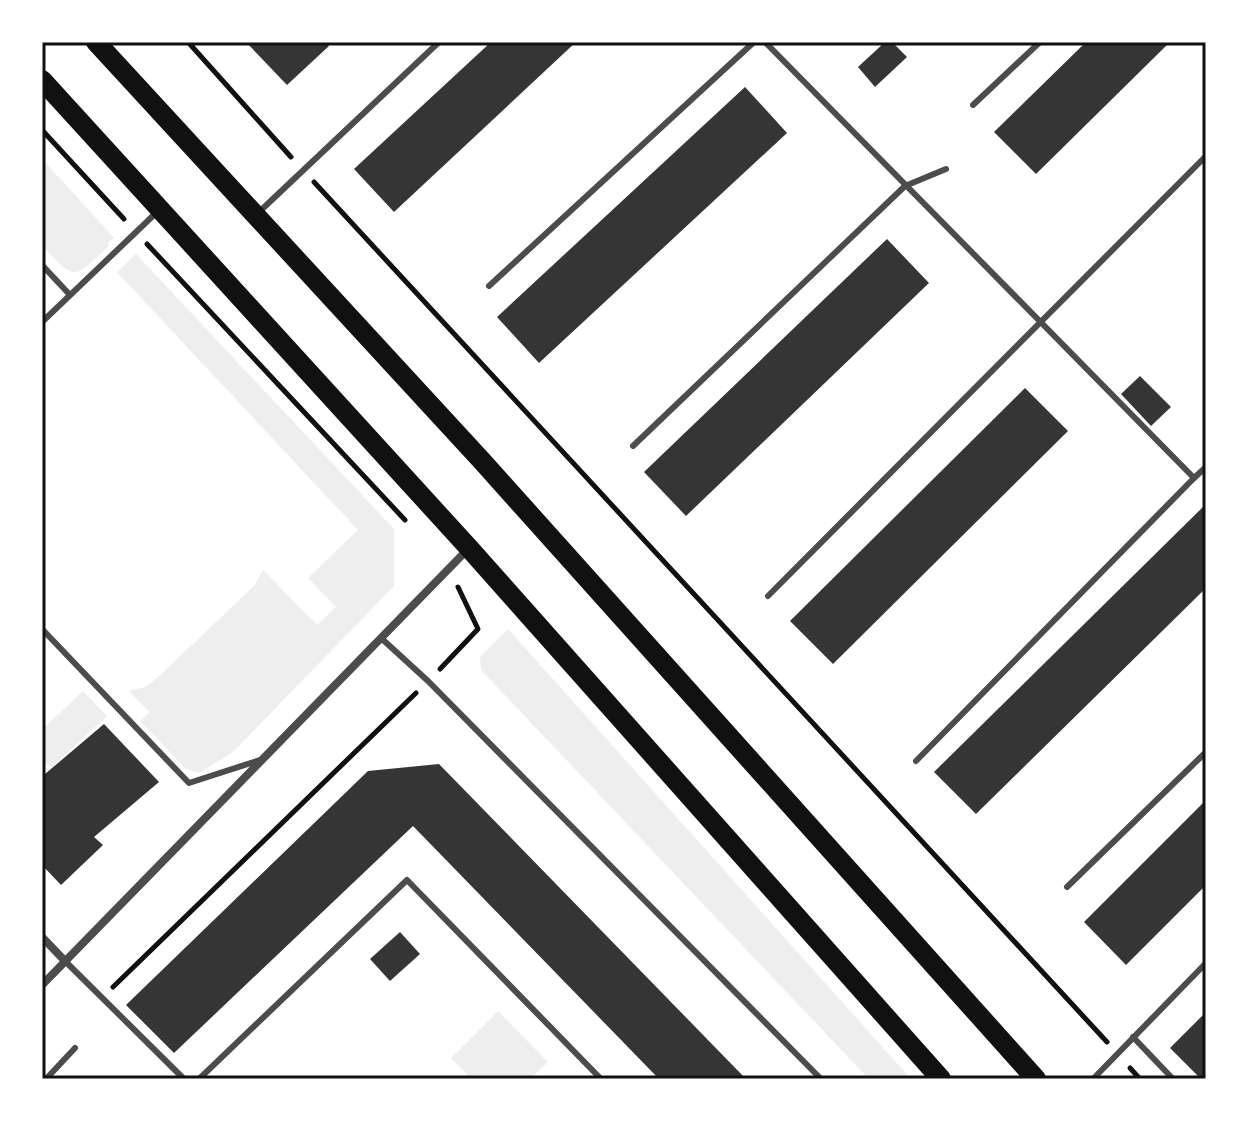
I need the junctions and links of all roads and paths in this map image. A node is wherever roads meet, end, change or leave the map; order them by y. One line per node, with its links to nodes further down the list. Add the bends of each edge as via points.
1 (96, 42): 15 (main road)
2 (188, 42): 12 (path)
3 (439, 42): 12 (lane)
4 (754, 42): 18 (lane)
5 (765, 42): 13 (lane)
6 (1040, 42): 8 (lane)
7 (42, 80): 14 (main road)
8 (973, 105)
9 (42, 130): 16 (path)
10 (1206, 156): 21 (lane)
11 (946, 169): 13 (lane)
12 (303, 170): 15 (lane); 43 (path)
13 (905, 186): 21 (lane); 22 (lane)
14 (160, 209): 16 (lane); 26 (main road)
15 (255, 216): 50 (main road)
16 (136, 232): 19 (lane); 25 (path)
17 (42, 265): 19 (lane)
18 (489, 286)
19 (70, 295): 20 (lane)
20 (42, 322)
21 (1041, 322): 24 (lane); 28 (lane)
22 (633, 446)
23 (1206, 467): 24 (lane)
24 (1194, 478): 34 (lane)
25 (411, 527)
26 (469, 548): 27 (street); 49 (main road)
27 (449, 568): 30 (street); 31 (path, via 478,629)
28 (768, 596)
29 (42, 629): 33 (lane, via 189,783)
30 (381, 638): 31 (lane); 33 (street)
31 (428, 681): 40 (path); 48 (lane)
32 (1206, 752): 35 (lane)
33 (264, 759): 37 (street)
34 (916, 761)
35 (1067, 887)
36 (42, 937): 37 (street)
37 (66, 962): 39 (street); 40 (lane)
38 (1206, 963): 41 (lane)
39 (42, 985)
40 (101, 999): 45 (lane)
41 (1133, 1037): 43 (lane); 53 (lane)
42 (75, 1048): 44 (lane)
43 (1118, 1053): 51 (lane); 52 (path)
44 (46, 1079)
45 (184, 1079)
46 (199, 1079): 47 (lane, via 407,880)
47 (601, 1079)
48 (821, 1079)
49 (941, 1079)
50 (1036, 1079)
51 (1093, 1079)
52 (1140, 1079)
53 (1173, 1079)

